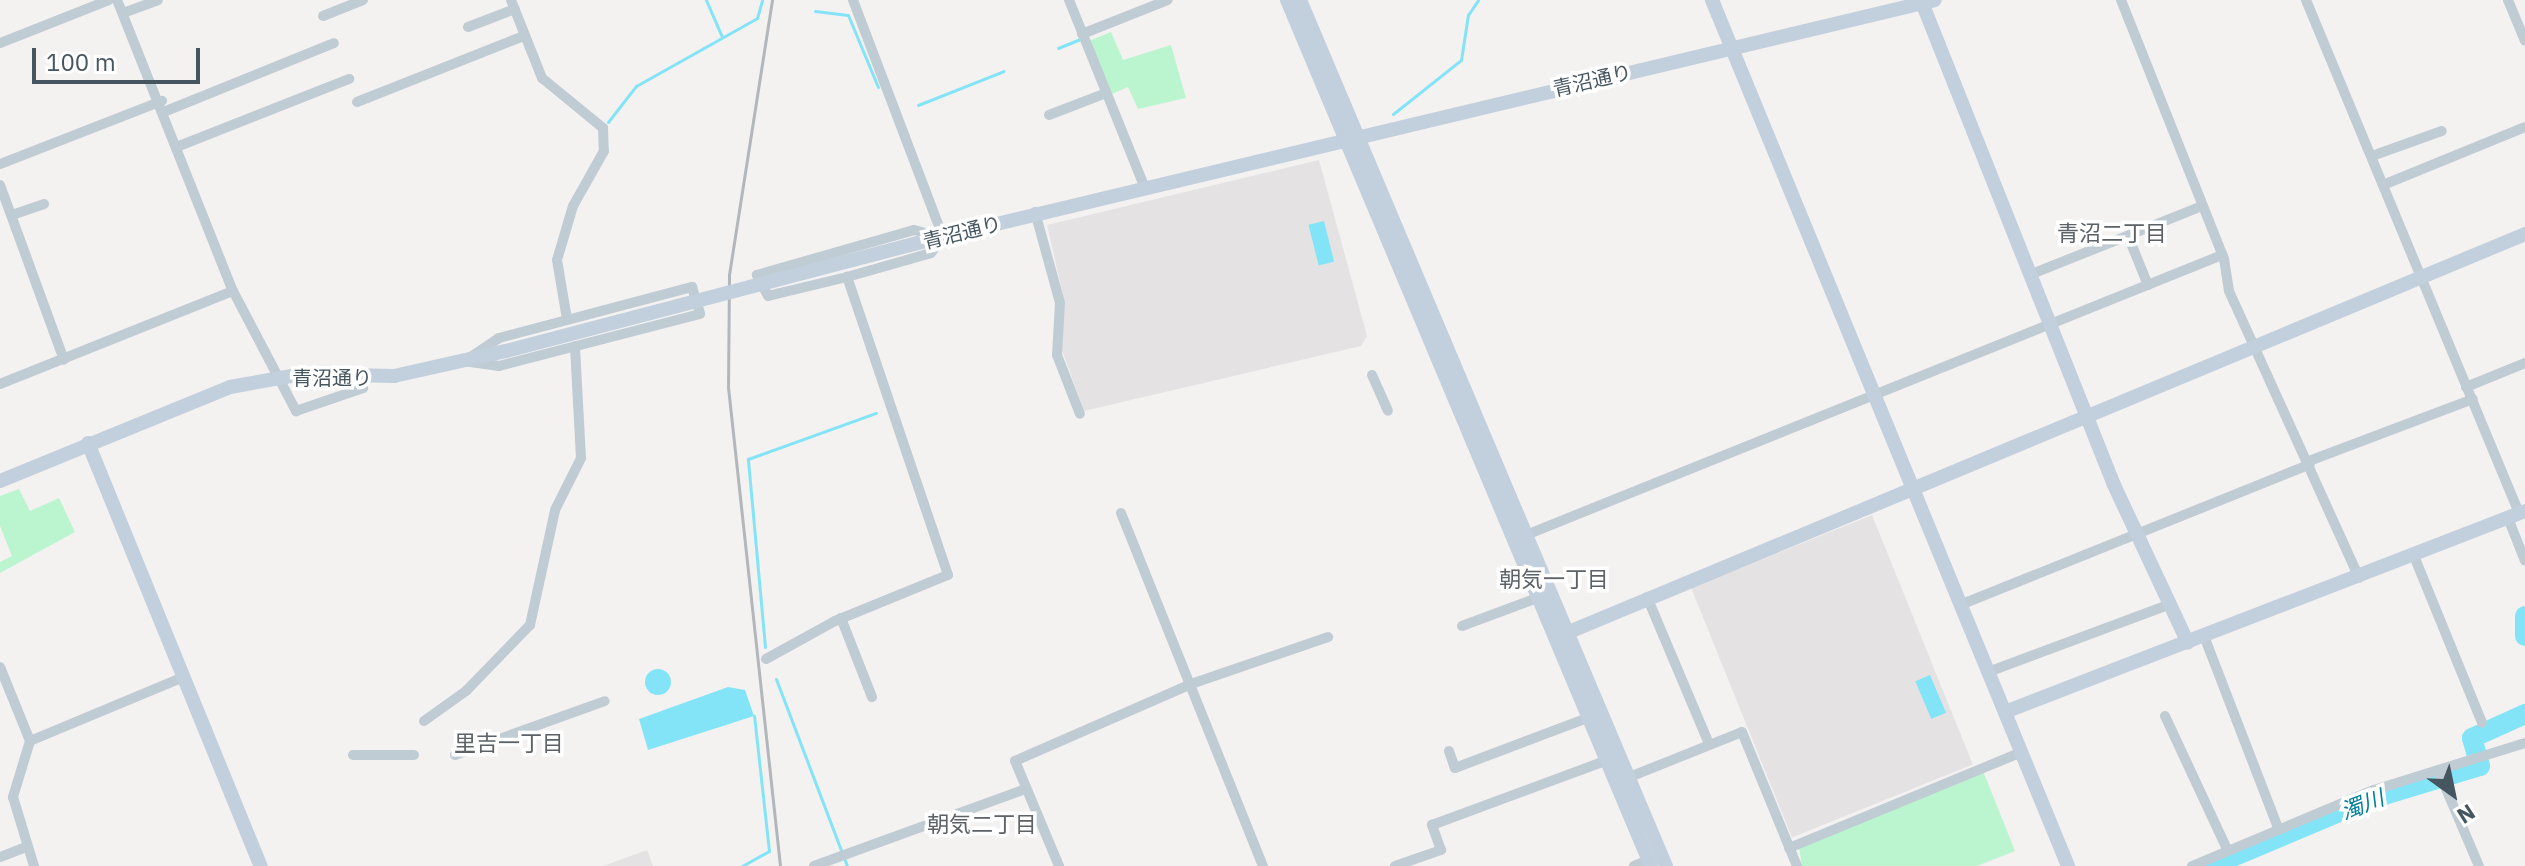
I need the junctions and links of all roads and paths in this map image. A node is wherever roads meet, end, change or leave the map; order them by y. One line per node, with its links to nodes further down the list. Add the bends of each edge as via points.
1 (109, 0): 22 (street)
2 (117, 0): 16 (street)
3 (158, 0): 16 (street)
4 (363, 0): 17 (street)
5 (853, 0): 45 (street)
6 (1069, 0): 19 (street)
7 (1168, 0): 19 (street)
8 (1287, 0): 32 (street)
9 (1300, 0): 32 (street)
10 (1712, 0): 24 (street)
11 (2121, 0): 40 (street)
12 (2306, 0): 34 (street)
13 (2508, 0): 21 (street)
14 (1926, 1): 24 (street, 青沼通り); 47 (street)
15 (513, 5): 18 (street); 20 (street)
16 (123, 13): 28 (street)
17 (323, 16)
18 (468, 27)
19 (1082, 34): 26 (street)
20 (524, 36): 27 (street); 52 (street, via 542,78 603,128 604,151 573,206 557,260)
21 (2525, 41)
22 (0, 43)
23 (334, 43): 28 (street)
24 (1730, 48): 32 (street, 青沼通り); 64 (street)
25 (349, 79): 33 (street)
26 (1106, 93): 29 (street); 38 (street)
27 (357, 102)
28 (164, 106): 33 (street); 35 (street)
29 (1049, 115)
30 (2525, 127): 37 (street)
31 (2442, 131): 34 (street)
32 (1350, 136): 38 (street, 青沼通り); 76 (street)
33 (179, 146): 51 (street)
34 (2372, 156): 37 (street)
35 (0, 164)
36 (0, 185): 42 (street)
37 (2383, 185): 49 (street)
38 (1144, 186): 41 (street, 青沼通り)
39 (44, 204): 42 (street)
40 (2202, 206): 44 (street); 46 (street)
41 (1035, 212): 45 (street, 青沼通り); 67 (street, via 1060,303 1057,355)
42 (12, 215): 56 (street)
43 (2525, 234): 49 (street)
44 (2128, 236): 47 (street); 50 (street)
45 (943, 237): 48 (street, via 931,253); 48 (street, via 914,230 757,275 768,296); 57 (street, 青沼通り, bridge)
46 (2222, 255): 50 (street); 55 (street, via 2229,291)
47 (2029, 275): 53 (street)
48 (847, 277): 84 (street, via 948,575)
49 (2418, 280): 55 (street); 63 (street)
50 (2148, 285): 53 (street)
51 (233, 291): 56 (street); 60 (street)
52 (567, 319): 54 (street, via 692,287 700,314); 57 (street, via 499,338)
53 (2049, 326): 64 (street); 68 (street)
54 (575, 346): 57 (street, via 499,366); 100 (street, via 581,458 555,510 530,625 466,691)
55 (2257, 349): 68 (street); 70 (street)
56 (64, 360): 62 (street)
57 (465, 361): 61 (street, 青沼通り)
58 (2525, 363): 63 (street)
59 (1372, 375): 66 (street)
60 (277, 377): 61 (street, 青沼通り); 61 (street, via 296,411 363,388); 69 (street, 青沼通り, via 204,395)
61 (363, 377)
62 (0, 384)
63 (2466, 387): 65 (street)
64 (1873, 395): 72 (street); 76 (street)
65 (2473, 399): 70 (street); 74 (street)
66 (1388, 411)
67 (1080, 414)
68 (2087, 418): 72 (street); 75 (street)
69 (88, 443): 71 (street, 青沼通り); 93 (street)
70 (2310, 463): 75 (street); 79 (street)
71 (0, 481)
72 (1913, 489): 81 (street); 83 (street)
73 (1121, 513): 94 (street)
74 (2518, 514): 77 (street); 78 (street)
75 (2141, 531): 82 (street); 83 (street)
76 (1522, 536): 80 (street); 86 (street)
77 (2414, 556): 79 (street); 101 (street)
78 (2525, 561)
79 (2359, 578): 87 (street)
80 (1540, 597): 85 (street); 86 (street)
81 (1647, 597): 86 (street); 104 (street)
82 (2171, 604): 89 (street); 92 (street)
83 (1960, 605): 92 (street)
84 (841, 618): 90 (street); 95 (street)
85 (1462, 626)
86 (1563, 633): 99 (street); 112 (street)
87 (2204, 636): 89 (street); 114 (street)
88 (1328, 637): 94 (street)
89 (2188, 643): 97 (street)
90 (766, 659)
91 (0, 667): 102 (street)
92 (1988, 672): 97 (street)
93 (181, 678): 102 (street); 121 (street)
94 (1191, 684): 113 (street, via 1015,761); 124 (street)
95 (872, 697)
96 (605, 701): 109 (street)
97 (2005, 712): 106 (street)
98 (2165, 716): 117 (street)
99 (1590, 717): 105 (street, via 1455,768); 110 (street)
100 (424, 721)
101 (2482, 723)
102 (30, 741): 115 (street, via 13,797)
103 (2525, 743): 111 (street)
104 (1709, 744): 112 (street); 116 (street, via 1742,732)
105 (1449, 751)
106 (2022, 752): 116 (street); 129 (street)
107 (353, 755): 108 (street)
108 (414, 755)
109 (455, 755)
110 (1608, 760): 112 (street); 125 (street, via 1432,825 1441,850)
111 (2438, 770): 114 (street); 131 (street)
112 (1623, 779): 119 (street); 127 (street)
113 (1025, 789): 122 (street); 123 (street)
114 (2279, 830): 117 (street)
115 (26, 847): 118 (street); 120 (street)
116 (1789, 848): 128 (street)
117 (2228, 851): 130 (street)
118 (0, 857)
119 (1650, 863): 126 (street)
120 (34, 866)
121 (261, 866)
122 (814, 866)
123 (1059, 866)
124 (1263, 866)
125 (1395, 866)
126 (1634, 866)
127 (1666, 866)
128 (1797, 866)
129 (2068, 866)
130 (2192, 866)
131 (2479, 866)

